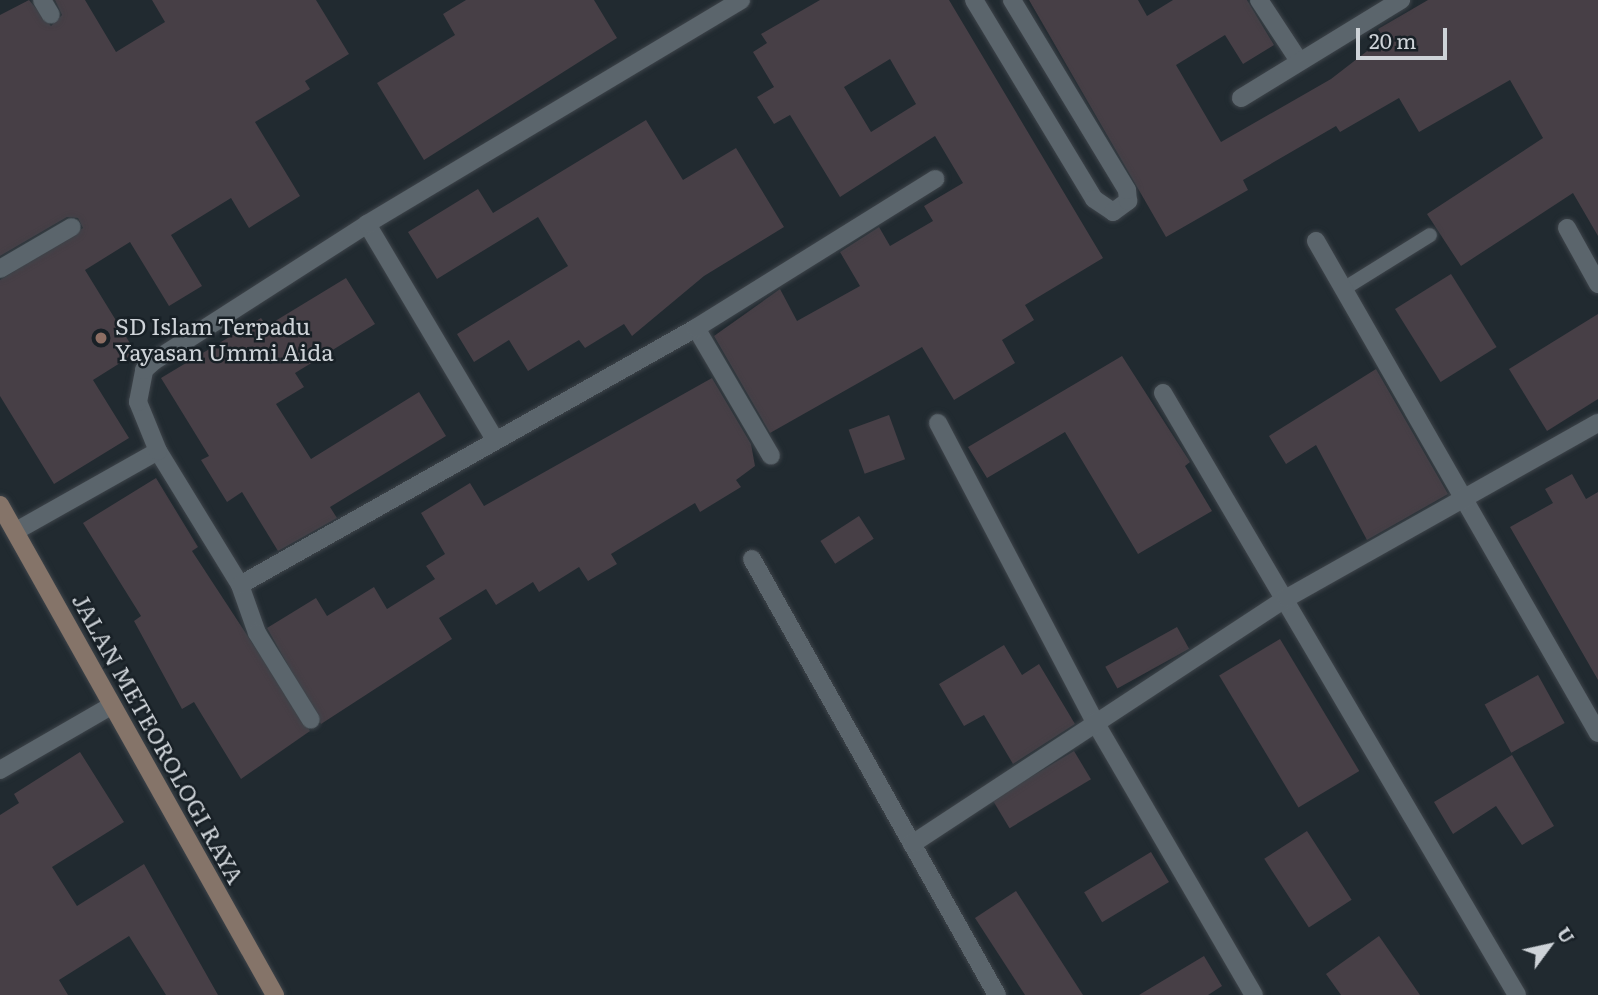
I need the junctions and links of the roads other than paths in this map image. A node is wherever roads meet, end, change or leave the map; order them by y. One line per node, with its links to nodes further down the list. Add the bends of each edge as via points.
1 (741, 0): 9 (street)
2 (974, 0): 3 (street, via 1094,199 1113,212 1128,201 1128,190)
3 (1012, 0)
4 (1259, 0): 6 (street)
5 (1401, 0): 6 (street)
6 (1299, 61): 7 (street)
7 (1241, 98)
8 (935, 179): 17 (street)
9 (367, 224): 21 (street); 22 (street, via 144,370 138,402)
10 (72, 227): 14 (street)
11 (1567, 228): 15 (street)
12 (1430, 235): 16 (lane)
13 (1316, 242): 16 (street)
14 (0, 269)
15 (1598, 284)
16 (1345, 288): 24 (street)
17 (696, 328): 21 (street); 23 (street)
18 (1163, 393): 29 (street)
19 (938, 423): 32 (street)
20 (1598, 423): 24 (street)
21 (495, 440): 28 (street)
22 (158, 452): 26 (street); 28 (street)
23 (771, 456)
24 (1461, 496): 29 (street); 33 (street)
25 (0, 505): 26 (main road, JALAN METEOROLOGI RAYA)
26 (16, 531): 30 (main road, JALAN METEOROLOGI RAYA)
27 (752, 559): 35 (street)
28 (240, 585): 31 (street, via 257,633)
29 (1287, 598): 32 (street); 39 (street)
30 (111, 706): 34 (street); 36 (main road, JALAN METEOROLOGI RAYA)
31 (311, 720)
32 (1095, 722): 35 (street); 38 (street)
33 (1598, 733)
34 (0, 770)
35 (912, 844): 37 (street)
36 (275, 995)
37 (997, 995)
38 (1254, 995)
39 (1517, 995)

